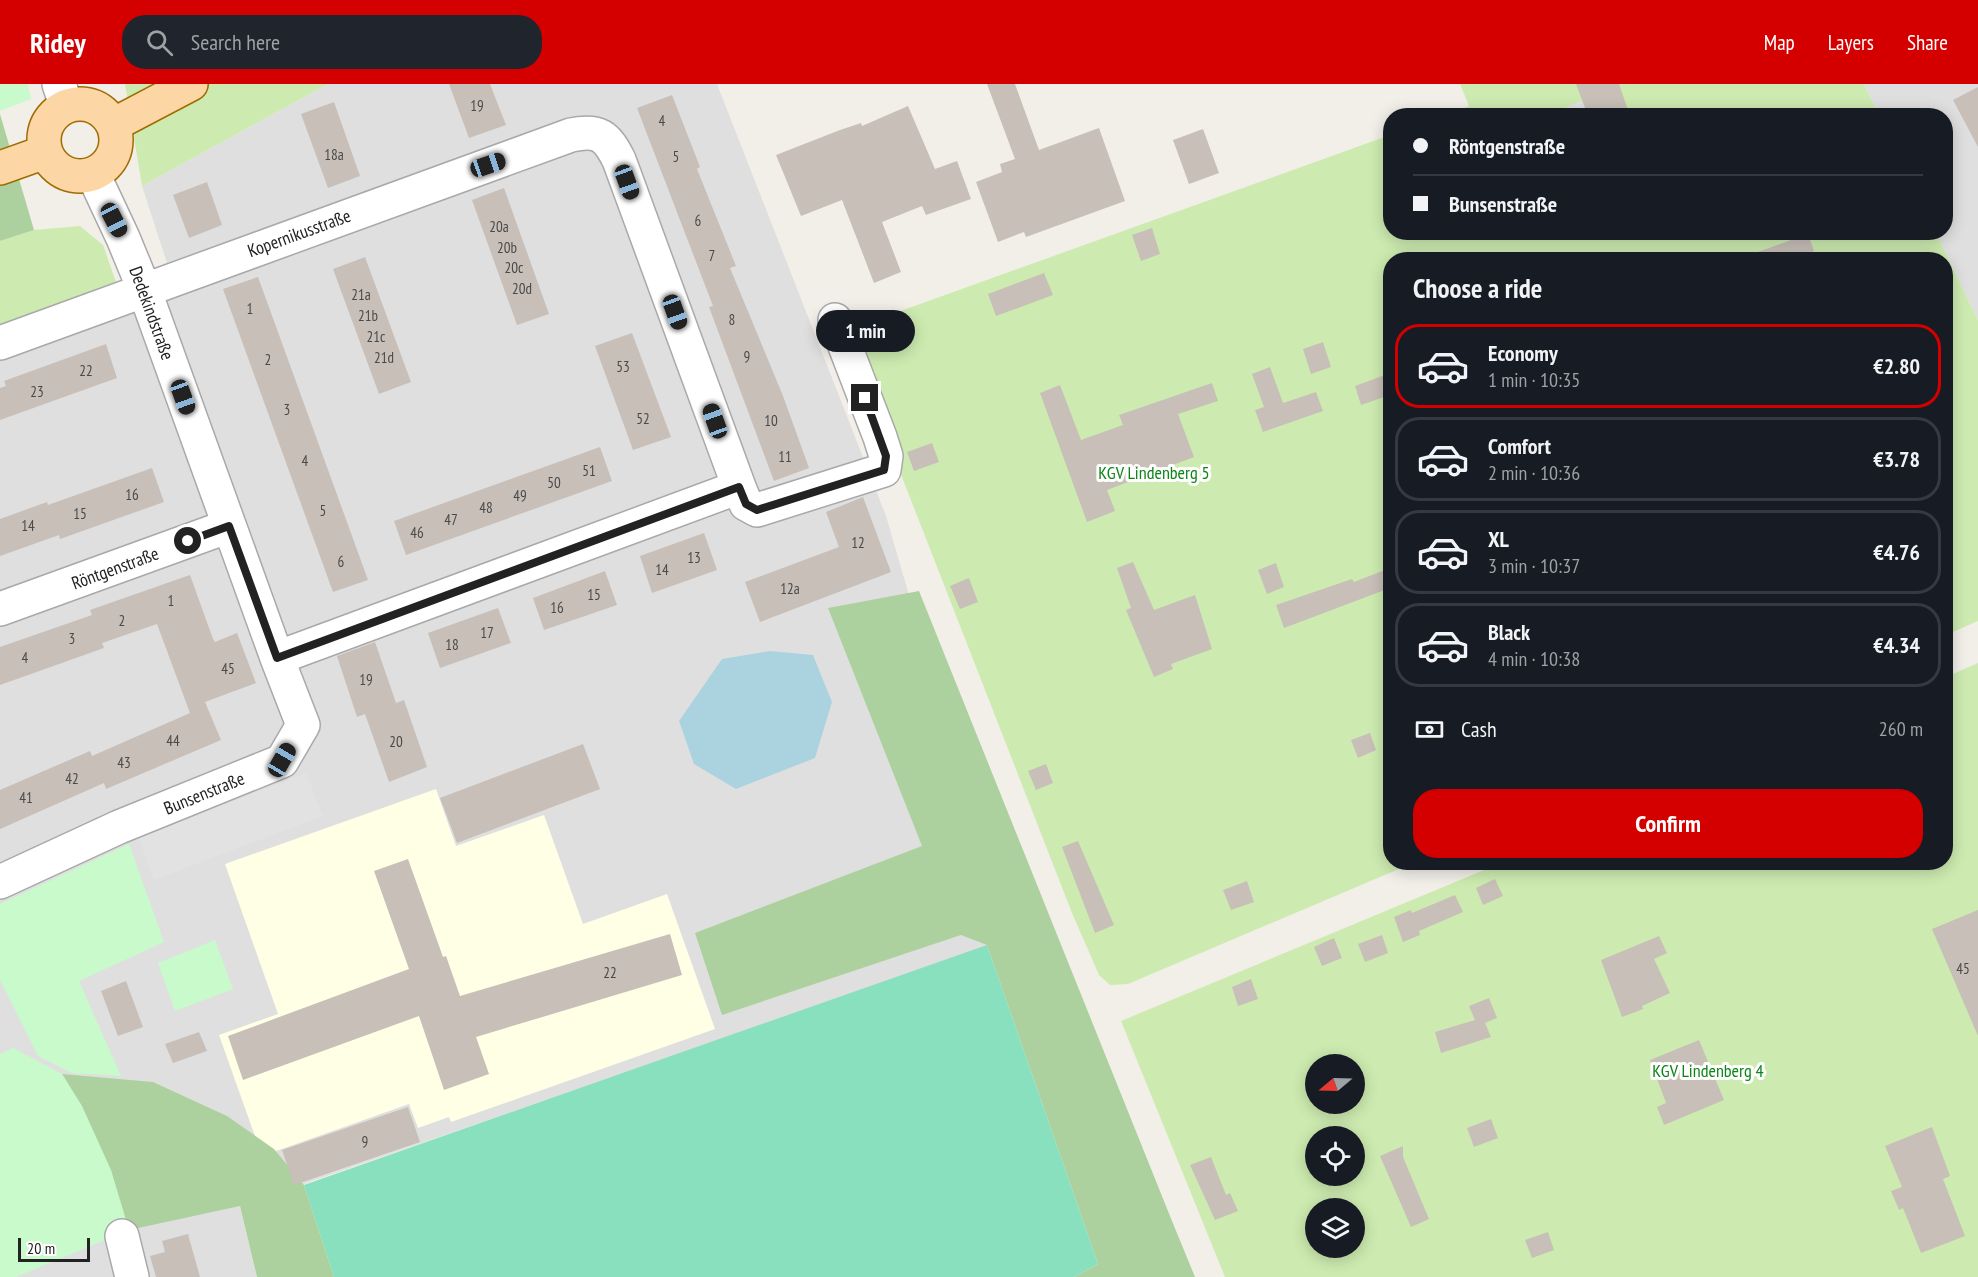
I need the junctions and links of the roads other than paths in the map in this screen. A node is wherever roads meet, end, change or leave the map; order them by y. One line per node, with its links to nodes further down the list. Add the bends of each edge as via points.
1 (191, 84): 3 (main road)
2 (63, 95): 3 (main road, via 105,113); 4 (main road, via 46,124)
3 (113, 125): 6 (main road, via 116,136 111,159)
4 (45, 152): 5 (main road); 6 (main road, via 64,173)
5 (0, 168)
6 (93, 174): 7 (street, Dedekindstraße)
7 (144, 289): 9 (street, Kopernikusstraße); 10 (street, Kopernikusstraße, via 572,135 600,134 619,160); 11 (street, Dedekindstraße)
8 (835, 320): 10 (street, via 886,456 884,470 757,510 746,504)
9 (0, 343)
10 (739, 487): 13 (street)
11 (229, 526): 12 (street, Röntgenstraße); 13 (street, Dedekindstraße)
12 (0, 609)
13 (277, 658): 14 (street, Bunsenstraße, via 303,725 282,760 119,827)
14 (0, 882)
15 (122, 1236): 16 (street)
16 (132, 1277)

